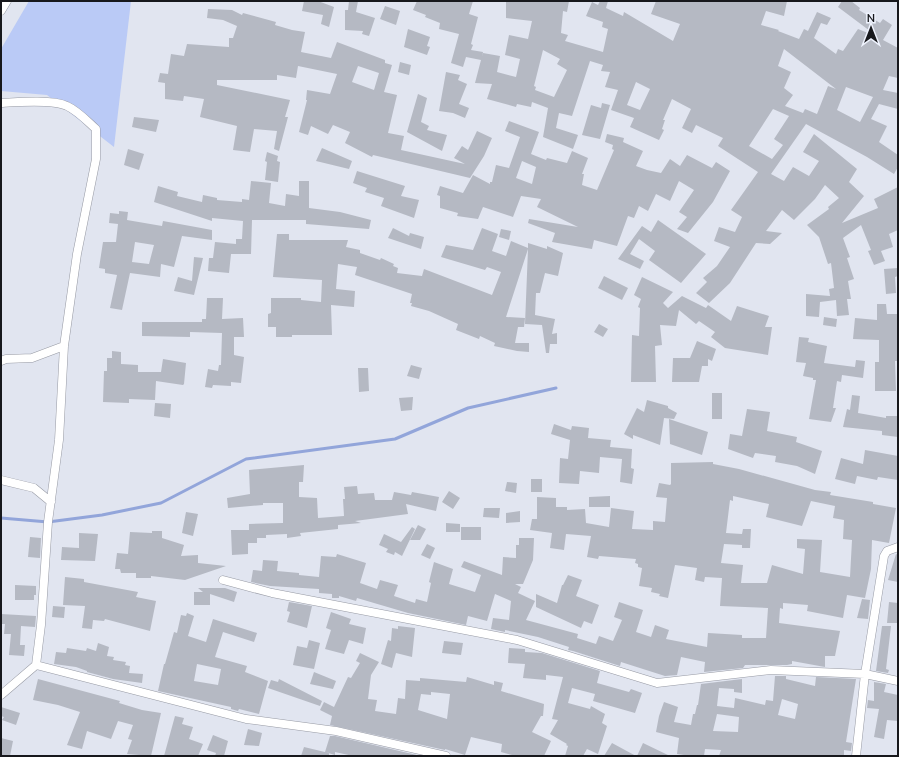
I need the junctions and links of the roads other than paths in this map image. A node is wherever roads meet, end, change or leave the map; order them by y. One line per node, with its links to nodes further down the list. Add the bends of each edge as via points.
1 (7, 1): 2 (street)
2 (1, 11)
3 (1, 103): 4 (street, via 36,102 65,105 80,114 96,129 96,160 77,254)
4 (64, 346): 5 (street, via 32,358); 7 (street)
5 (1, 361)
6 (1, 480): 7 (street, via 34,488)
7 (51, 502): 10 (street)
8 (898, 547): 11 (street, via 887,551 884,556)
9 (223, 580): 11 (street, via 272,593 517,640 657,683 771,670)
10 (36, 665): 13 (street); 14 (street, via 246,719 336,731)
11 (865, 674): 12 (street); 15 (street)
12 (898, 681)
13 (1, 695)
14 (446, 756)
15 (856, 756)

